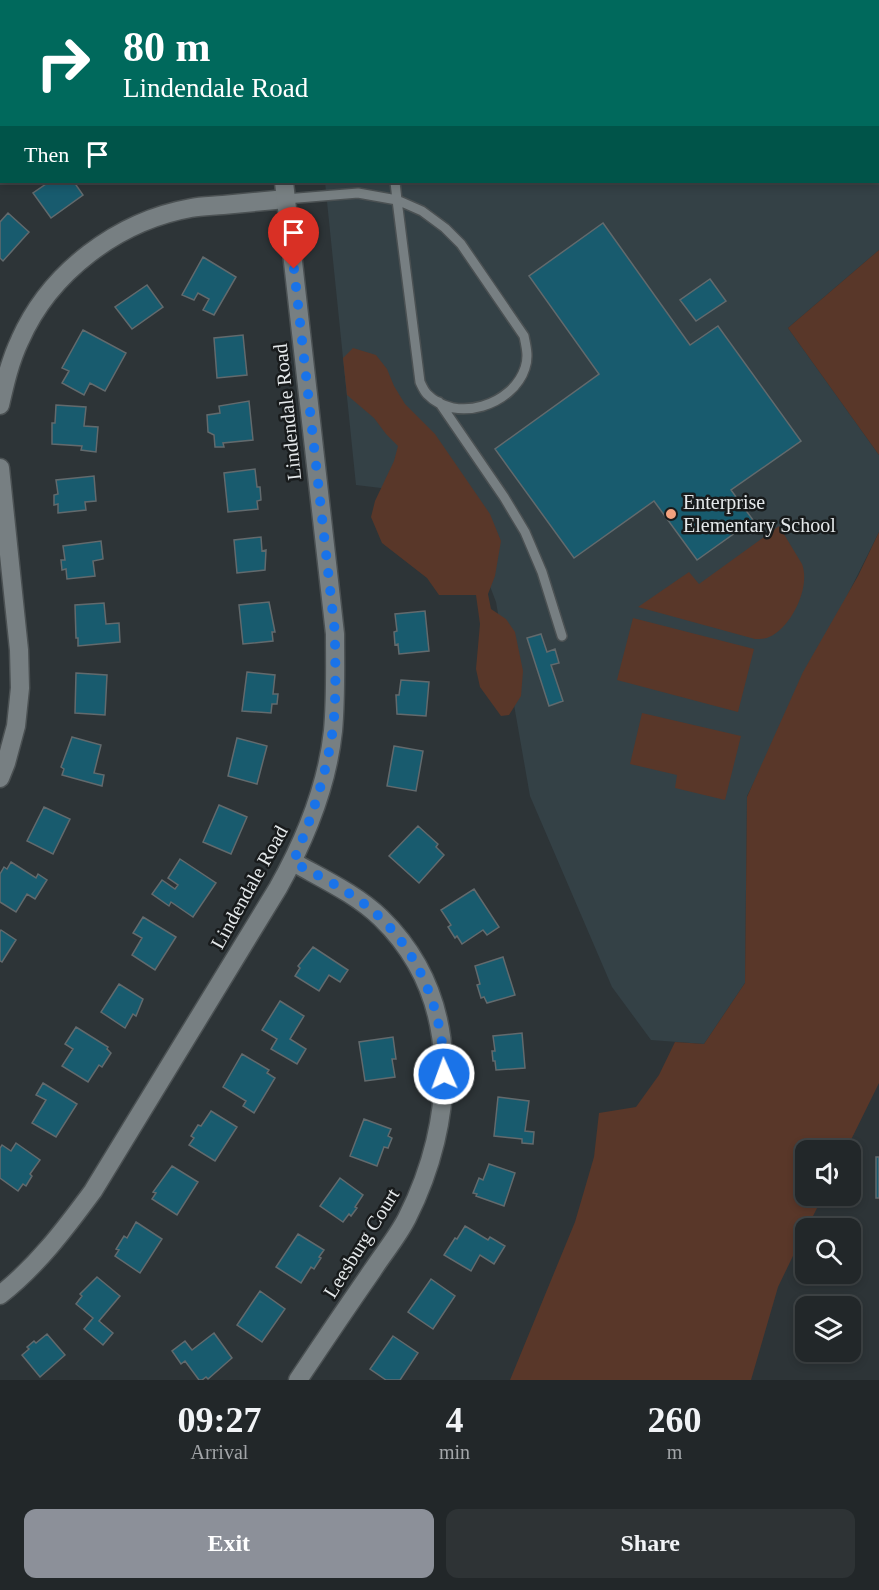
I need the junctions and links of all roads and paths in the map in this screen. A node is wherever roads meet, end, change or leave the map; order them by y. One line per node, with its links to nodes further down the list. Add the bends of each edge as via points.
1 (395, 183): 3 (lane)
2 (285, 190): 3 (lane, via 358,193); 5 (street, via 156,217 123,231 92,251 65,274 20,338); 9 (street, Lindendale Road, via 335,633 336,691 324,779)
3 (397, 200): 4 (lane, via 418,374 427,394); 4 (lane, via 422,212 461,244 524,336 525,368 518,382 501,398 470,409)
4 (439, 402): 7 (lane, via 525,532)
5 (0, 405)
6 (0, 468): 8 (street, via 20,650 20,688 16,726)
7 (562, 636)
8 (0, 778)
9 (293, 862): 10 (street, Lindendale Road, via 93,1191 38,1260); 11 (street, Leesburg Court, via 354,896 402,942 431,995 444,1054 438,1135 406,1220)
10 (0, 1295)
11 (298, 1380)

